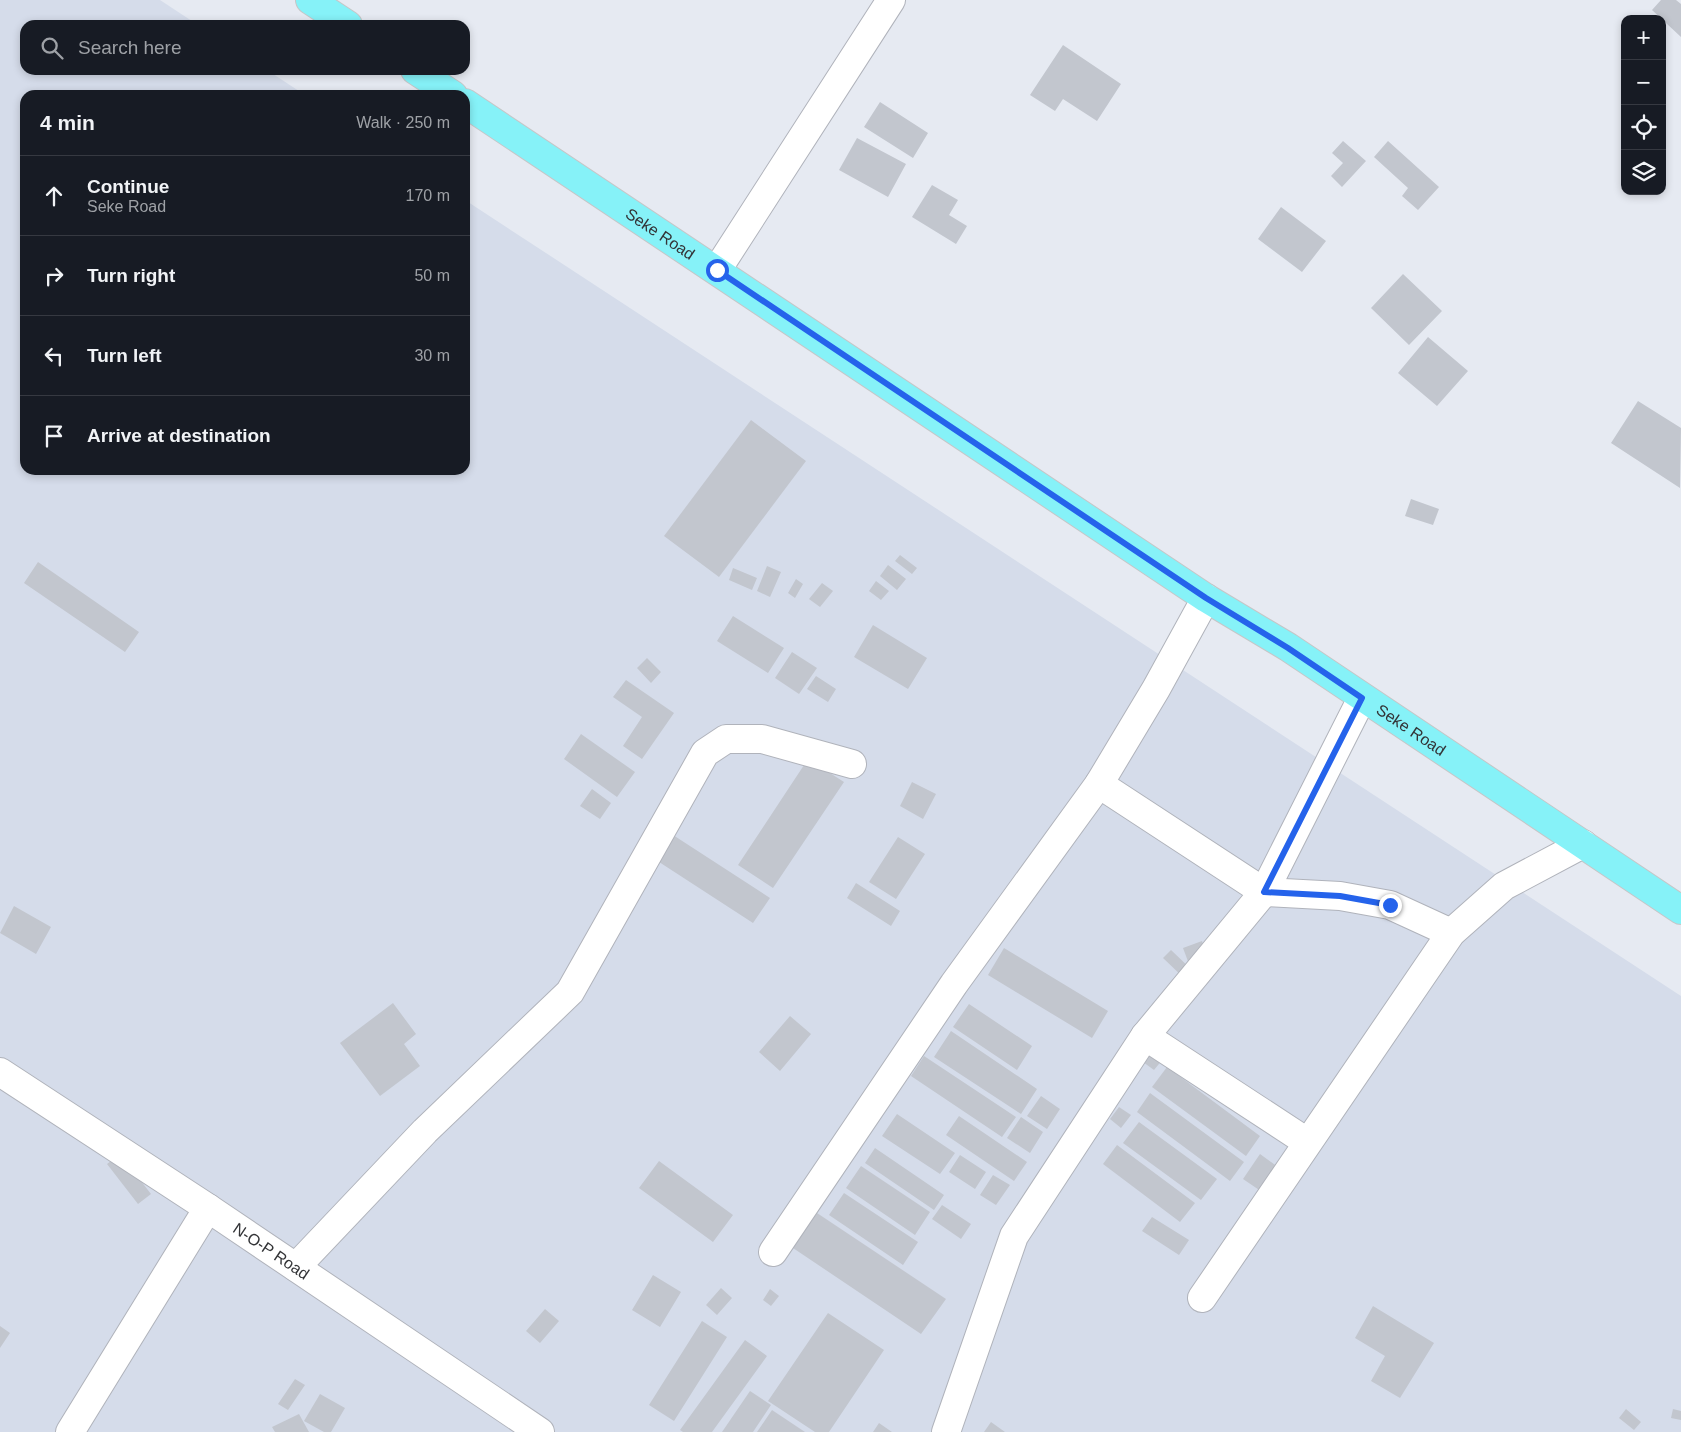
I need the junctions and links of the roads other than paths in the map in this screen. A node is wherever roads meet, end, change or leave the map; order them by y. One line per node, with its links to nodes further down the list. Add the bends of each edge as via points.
1 (310, 0): 3 (main road)
2 (890, 0): 7 (street)
3 (340, 20)
4 (422, 75): 5 (main road)
5 (445, 90)
6 (470, 106): 7 (main road, Seke Road)
7 (717, 270): 8 (main road, Seke Road)
8 (1206, 598): 9 (main road, Seke Road); 11 (street)
9 (1362, 698): 12 (main road, Seke Road); 13 (street)
10 (852, 764): 21 (street, via 762,739 726,739 705,753 570,992 425,1131)
11 (1099, 784): 13 (street); 20 (street, via 954,984)
12 (1583, 844): 14 (main road, Seke Road); 15 (street, via 1504,886)
13 (1264, 892): 15 (street, via 1340,896 1390,905); 16 (street)
14 (1681, 910)
15 (1451, 933): 18 (street)
16 (1145, 1036): 18 (street); 25 (street, via 1014,1236)
17 (0, 1072): 19 (street, N-O-P Road)
18 (1307, 1142): 22 (street)
19 (208, 1208): 21 (street, N-O-P Road); 23 (street)
20 (772, 1252)
21 (296, 1267): 24 (street, N-O-P Road)
22 (1202, 1298)
23 (70, 1432)
24 (540, 1432)
25 (946, 1432)

